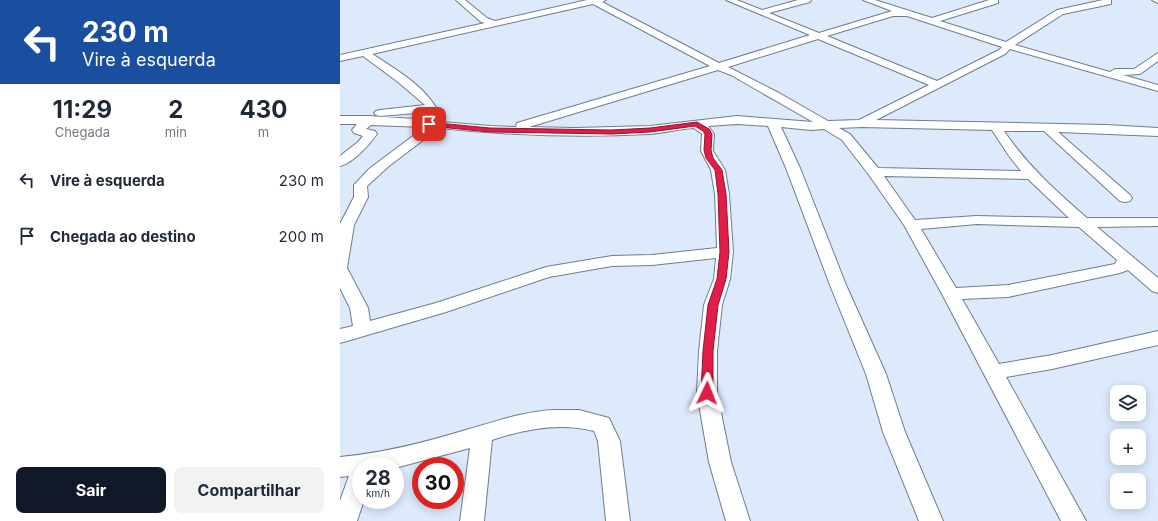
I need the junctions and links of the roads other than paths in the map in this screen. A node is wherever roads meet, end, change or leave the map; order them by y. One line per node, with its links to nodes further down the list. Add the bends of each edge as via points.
1 (460, 0): 12 (street)
2 (604, 0): 8 (street)
3 (730, 0): 10 (street)
4 (807, 0): 10 (street)
5 (867, 0): 9 (street)
6 (992, 0): 11 (street, via 995,1)
7 (1107, 0): 14 (street, via 1108,2 1060,12)
8 (592, 1): 12 (street, via 495,24); 20 (street)
9 (892, 10): 11 (street); 13 (street)
10 (763, 12): 13 (street)
11 (931, 21): 14 (street)
12 (483, 23): 16 (street)
13 (818, 36): 20 (street); 24 (street)
14 (1005, 48): 21 (street); 24 (street)
15 (340, 50): 17 (street)
16 (365, 52): 17 (street); 26 (street, via 390,69)
17 (353, 55): 19 (street)
18 (1158, 56): 22 (street)
19 (340, 58)
20 (717, 66): 33 (street, via 735,73); 36 (street)
21 (1101, 72): 22 (street); 23 (street)
22 (1136, 72): 23 (street)
23 (1137, 83): 25 (street)
24 (938, 85): 30 (street)
25 (1158, 88)
26 (432, 108): 27 (street); 31 (street)
27 (340, 119): 28 (street)
28 (368, 120): 31 (street); 38 (street, via 358,130 371,134 362,145)
29 (773, 123): 32 (street, via 737,120); 33 (street); 64 (street, via 876,374 894,432)
30 (862, 123): 33 (street); 34 (street)
31 (437, 124): 36 (street); 47 (street, via 361,185 361,197 347,225)
32 (697, 124): 36 (street, via 612,132); 45 (street, via 708,134 707,150 718,170)
33 (827, 125): 39 (street, via 846,137)
34 (996, 127): 35 (street); 40 (street)
35 (1047, 128): 37 (street); 41 (street)
36 (510, 130)
37 (1158, 132)
38 (340, 162)
39 (874, 172): 40 (street); 44 (street)
40 (1033, 175): 43 (street)
41 (1125, 198)
42 (1158, 222): 43 (street)
43 (1084, 223): 44 (street, via 977,220); 46 (street)
44 (911, 225): 50 (street)
45 (725, 252): 51 (street, via 652,260 612,261 546,272 440,308); 63 (street, via 722,279 713,305 707,393 720,462)
46 (1125, 258): 49 (street); 50 (street, via 1124,265 1120,268 1008,291)
47 (340, 266)
48 (340, 270): 51 (street, via 359,308)
49 (1158, 287)
50 (951, 294): 54 (street)
51 (362, 329): 52 (street)
52 (340, 336)
53 (1158, 338): 54 (street)
54 (994, 372): 65 (street)
55 (482, 435): 56 (street); 61 (street); 62 (street, via 510,425 545,419 587,420 602,424 609,441)
56 (403, 457)
57 (340, 467): 58 (street)
58 (352, 468)
59 (352, 500): 60 (street)
60 (345, 521)
61 (472, 521)
62 (618, 521)
63 (738, 521)
64 (931, 521)
65 (1074, 521)

